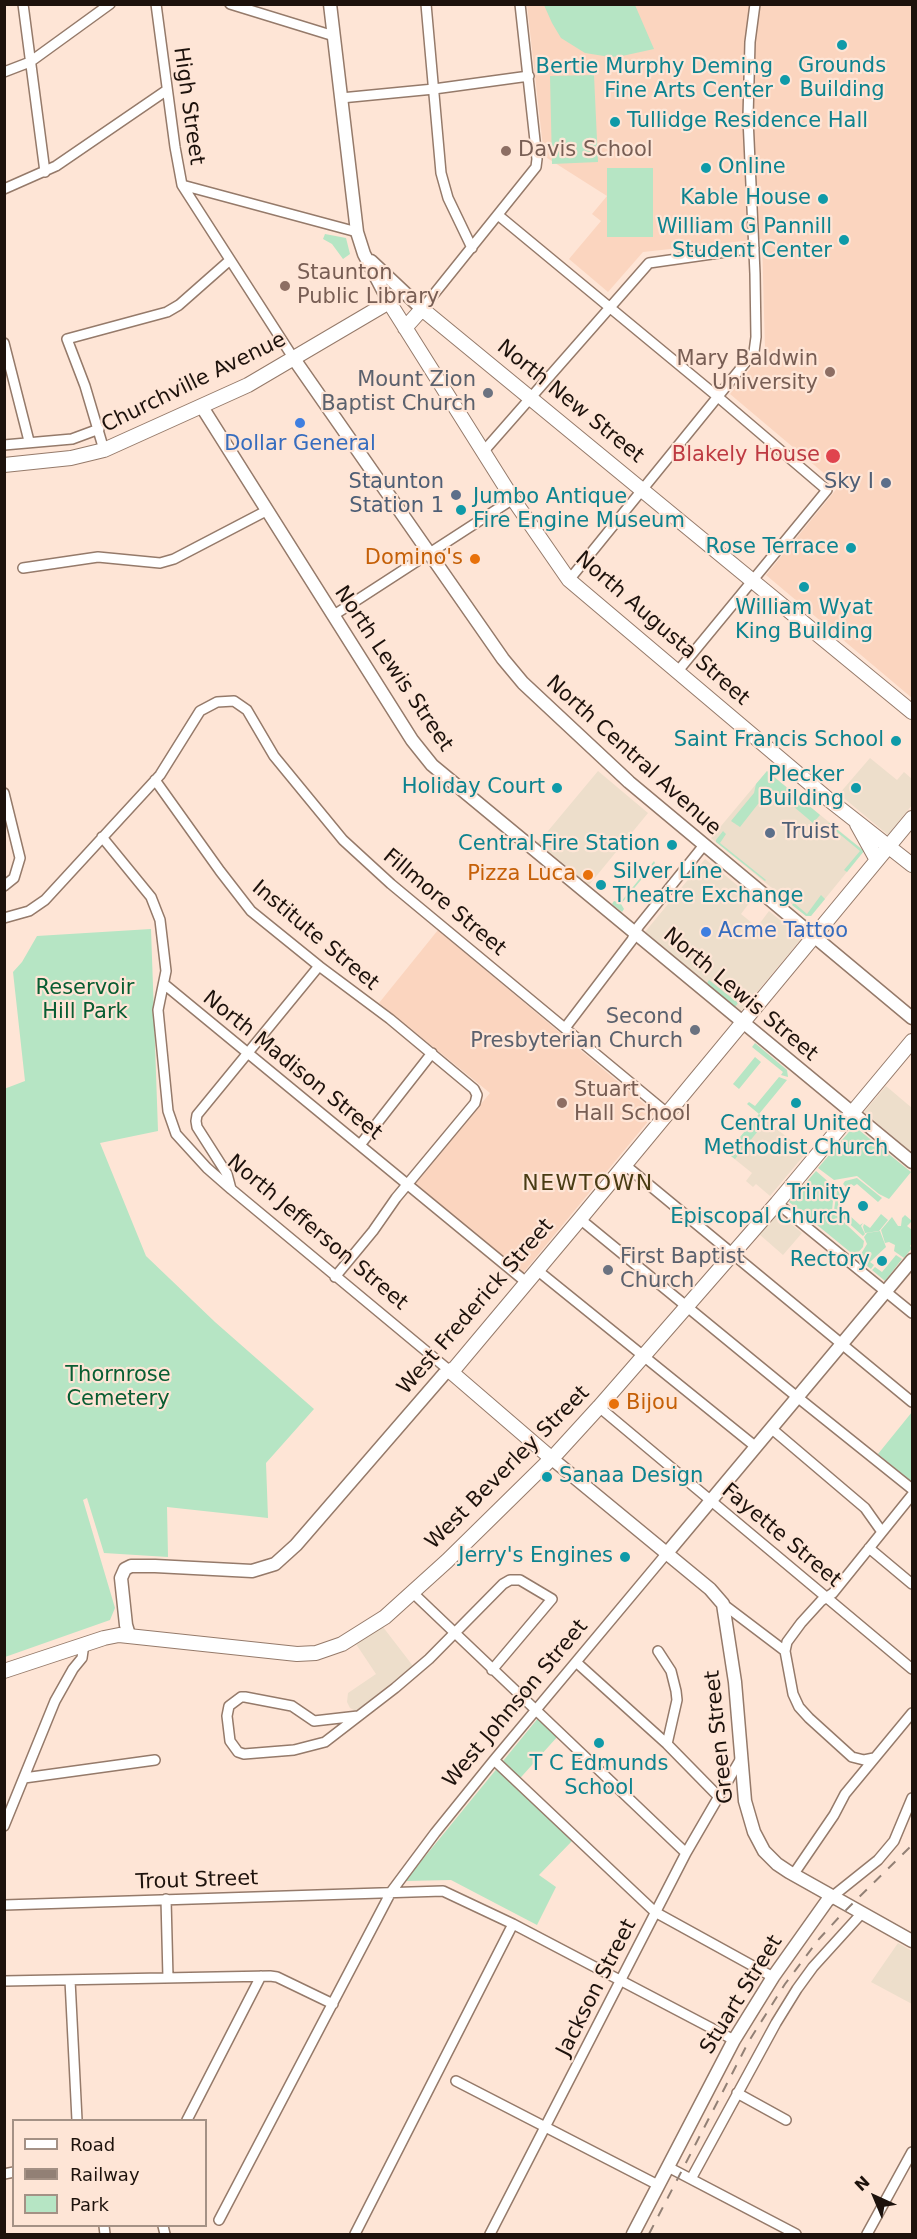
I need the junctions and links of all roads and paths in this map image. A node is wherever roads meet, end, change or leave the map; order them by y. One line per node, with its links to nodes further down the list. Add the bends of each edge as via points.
1 (23, 4): 10 (street)
2 (110, 4): 10 (street)
3 (156, 4): 14 (street, High Street)
4 (230, 4): 9 (street)
5 (330, 4): 9 (street, North Augusta Street)
6 (426, 4): 13 (street)
7 (520, 4): 12 (street)
8 (755, 4): 22 (street, via 748,118)
9 (334, 36): 15 (street, North Augusta Street)
10 (30, 62): 11 (street); 16 (street)
11 (4, 72)
12 (528, 76): 13 (street); 19 (street, via 537,165)
13 (434, 89): 15 (street); 21 (street, via 441,173 448,198)
14 (167, 90): 16 (street); 17 (street, High Street)
15 (340, 98): 20 (street, North Augusta Street)
16 (45, 172): 18 (street)
17 (182, 185): 20 (street); 24 (street, High Street)
18 (4, 189)
19 (498, 215): 21 (street); 26 (street)
20 (357, 232): 23 (street, North Augusta Street)
21 (472, 248): 27 (street)
22 (754, 248): 26 (street, via 649,263); 32 (street, via 755,347)
23 (364, 254): 25 (street, North Augusta Street); 27 (street, North New Street)
24 (230, 260): 30 (street, High Street); 34 (street, via 167,312 67,339)
25 (389, 302): 28 (main road, North Augusta Street); 30 (main road, Churchville Avenue)
26 (609, 307): 31 (street); 32 (street)
27 (422, 309): 28 (main road); 31 (main road, North New Street)
28 (405, 328): 38 (main road, North Augusta Street)
29 (4, 343): 35 (street)
30 (294, 359): 33 (main road, Churchville Avenue); 43 (street, North Central Avenue)
31 (531, 397): 38 (street); 40 (main road, North New Street)
32 (718, 397): 40 (street); 46 (street, via 827,490)
33 (201, 407): 37 (main road, Churchville Avenue); 42 (street, North Lewis Street)
34 (99, 429): 35 (street, Churchville Avenue, via 72,439); 37 (street)
35 (29, 441): 36 (street, Churchville Avenue)
36 (4, 445)
37 (104, 450): 39 (main road, Churchville Avenue, via 71,458)
38 (483, 452): 41 (main road, North Augusta Street)
39 (4, 465)
40 (643, 489): 45 (street); 46 (main road, North New Street)
41 (513, 499): 43 (street); 45 (main road, North Augusta Street)
42 (266, 511): 44 (street, via 164,562 86,557); 47 (street, North Lewis Street)
43 (430, 553): 47 (street); 55 (street, North Central Avenue, via 518,677 603,760)
44 (23, 568)
45 (569, 580): 48 (main road, North Augusta Street)
46 (753, 580): 48 (street); 49 (main road, North New Street)
47 (334, 615): 61 (street, North Lewis Street, via 426,759)
48 (678, 671): 53 (main road, North Augusta Street)
49 (912, 712)
50 (155, 780): 54 (street); 63 (street, Institute Street, via 243,902); 67 (street, Fillmore Street, via 198,714 211,704 237,702 247,710 274,756 343,840)
51 (4, 793): 59 (street, via 20,858 14,878)
52 (912, 818): 56 (main road, West Frederick Street)
53 (856, 822): 56 (main road, North Augusta Street); 57 (main road)
54 (102, 837): 60 (street, via 40,904); 64 (street, via 154,902 166,955)
55 (704, 845): 61 (street); 62 (street, North Central Avenue)
56 (889, 846): 57 (main road, West Frederick Street); 58 (main road, North Augusta Street)
57 (877, 860): 62 (main road, West Frederick Street)
58 (912, 865)
59 (4, 886)
60 (4, 918)
61 (635, 933): 66 (street, North Lewis Street); 67 (street)
62 (814, 937): 65 (street, North Central Avenue); 66 (main road, West Frederick Street)
63 (319, 966): 69 (street); 70 (street, Institute Street)
64 (164, 984): 69 (street, North Madison Street); 77 (street, North Jefferson Street, via 158,1010 170,1121 180,1139)
65 (912, 1018)
66 (742, 1022): 71 (main road, West Frederick Street); 72 (street, North Lewis Street)
67 (565, 1028): 71 (street, Fillmore Street)
68 (912, 1041): 72 (main road, West Beverley Street)
69 (248, 1053): 73 (street, North Madison Street); 77 (street, via 195,1121 227,1174)
70 (432, 1053): 73 (street); 76 (street, Institute Street, via 477,1095)
71 (667, 1113): 75 (main road, West Frederick Street)
72 (852, 1113): 74 (street, North Lewis Street); 78 (main road, West Beverley Street)
73 (360, 1145): 76 (street, North Madison Street)
74 (912, 1162)
75 (625, 1165): 79 (main road, West Frederick Street); 80 (street)
76 (407, 1184): 83 (street); 84 (street, North Madison Street)
77 (231, 1189): 83 (street, North Jefferson Street)
78 (777, 1203): 80 (main road, West Beverley Street); 85 (street)
79 (580, 1219): 82 (main road, West Frederick Street); 86 (street)
80 (732, 1254): 86 (main road, West Beverley Street); 88 (street)
81 (912, 1260): 85 (street, West Johnson Street)
82 (537, 1270): 84 (main road, West Frederick Street); 89 (street)
83 (335, 1277): 90 (street, North Jefferson Street)
84 (526, 1282): 90 (main road, West Frederick Street)
85 (886, 1292): 87 (street); 88 (street, West Johnson Street)
86 (687, 1306): 89 (main road, West Beverley Street); 91 (street)
87 (912, 1314)
88 (843, 1345): 91 (street, West Johnson Street); 92 (street)
89 (643, 1357): 93 (main road, West Beverley Street); 95 (street)
90 (450, 1371): 96 (main road, North Jefferson Street); 108 (street, West Frederick Street, via 275,1564 252,1571 155,1566 125,1569 121,1578)
91 (798, 1398): 94 (street, West Johnson Street); 97 (street)
92 (912, 1402)
93 (599, 1407): 96 (main road, West Beverley Street); 99 (street, Fayette Street)
94 (772, 1429): 95 (street, West Johnson Street); 100 (street, via 865,1508)
95 (756, 1447): 99 (street, West Johnson Street)
96 (551, 1458): 102 (street); 104 (main road, West Beverley Street)
97 (912, 1489)
98 (912, 1495): 100 (street)
99 (711, 1501): 102 (street, West Johnson Street); 105 (street, Fayette Street)
100 (882, 1532): 101 (street)
101 (869, 1548): 103 (street); 105 (street)
102 (666, 1553): 106 (street); 112 (street, West Johnson Street)
103 (912, 1584)
104 (413, 1593): 107 (street); 108 (main road, West Beverley Street, via 367,1629 316,1653)
105 (827, 1597): 111 (street, via 799,1625); 113 (street, Fayette Street)
106 (723, 1604): 111 (street); 123 (street, Green Street, via 734,1672)
107 (453, 1634): 114 (street); 114 (street, via 510,1580 525,1582 552,1599); 118 (street, via 409,1677)
108 (129, 1635): 109 (main road, West Beverley Street)
109 (84, 1644): 115 (main road, West Beverley Street); 124 (street, via 82,1658 55,1701)
110 (658, 1651): 119 (street, via 671,1671 676,1691)
111 (785, 1651): 120 (street, via 792,1690 802,1712 852,1757)
112 (576, 1662): 116 (street, West Johnson Street); 119 (street)
113 (912, 1669)
114 (492, 1670): 116 (street)
115 (4, 1671)
116 (536, 1711): 122 (street, West Johnson Street); 128 (street)
117 (912, 1713): 120 (street)
118 (358, 1716): 118 (street, via 314,1721 292,1706 245,1697 229,1706 227,1716 232,1746 238,1752 254,1754 316,1746)
119 (667, 1744): 125 (street)
120 (874, 1758): 129 (street, via 845,1794)
121 (155, 1760): 124 (street)
122 (494, 1760): 130 (street, West Johnson Street); 134 (street)
123 (740, 1760): 125 (street, Jackson Street); 129 (street, Green Street, via 745,1801 756,1836 773,1861)
124 (24, 1778): 127 (street)
125 (718, 1796): 128 (street, Jackson Street)
126 (912, 1798): 131 (street, Stuart Street, via 894,1841 878,1860)
127 (5, 1824)
128 (686, 1853): 134 (street, Jackson Street)
129 (793, 1875): 131 (street, Green Street)
130 (391, 1892): 132 (street, Trout Street); 136 (street, Trout Street, via 443,1891); 144 (street, West Johnson Street)
131 (833, 1896): 135 (street, Green Street); 139 (street, Stuart Street)
132 (166, 1899): 133 (street, Trout Street); 140 (street)
133 (4, 1905)
134 (655, 1912): 139 (street); 143 (street, Jackson Street)
135 (862, 1913): 137 (street, Green Street); 147 (street, via 797,1989)
136 (513, 1924): 143 (street, Trout Street); 158 (street)
137 (912, 1941)
138 (261, 1977): 140 (street); 144 (street, via 277,1977); 149 (street)
139 (773, 1977): 145 (street, Stuart Street)
140 (168, 1978): 141 (street)
141 (70, 1980): 142 (street); 148 (street)
142 (4, 1981)
143 (621, 1981): 145 (street, Trout Street); 151 (street, Jackson Street)
144 (333, 2004): 156 (street, West Johnson Street)
145 (734, 2040): 153 (street, Stuart Street)
146 (456, 2081): 151 (street)
147 (737, 2094): 150 (street); 154 (street)
148 (77, 2119)
149 (188, 2119)
150 (786, 2120)
151 (546, 2127): 155 (street); 159 (street, Jackson Street)
152 (912, 2152): 161 (street)
153 (668, 2167): 154 (street); 155 (street, Stuart Street)
154 (691, 2179): 157 (street)
155 (658, 2186): 160 (street, Stuart Street)
156 (219, 2220)
157 (795, 2234)
158 (355, 2235)
159 (490, 2235)
160 (633, 2235)
161 (867, 2235)

